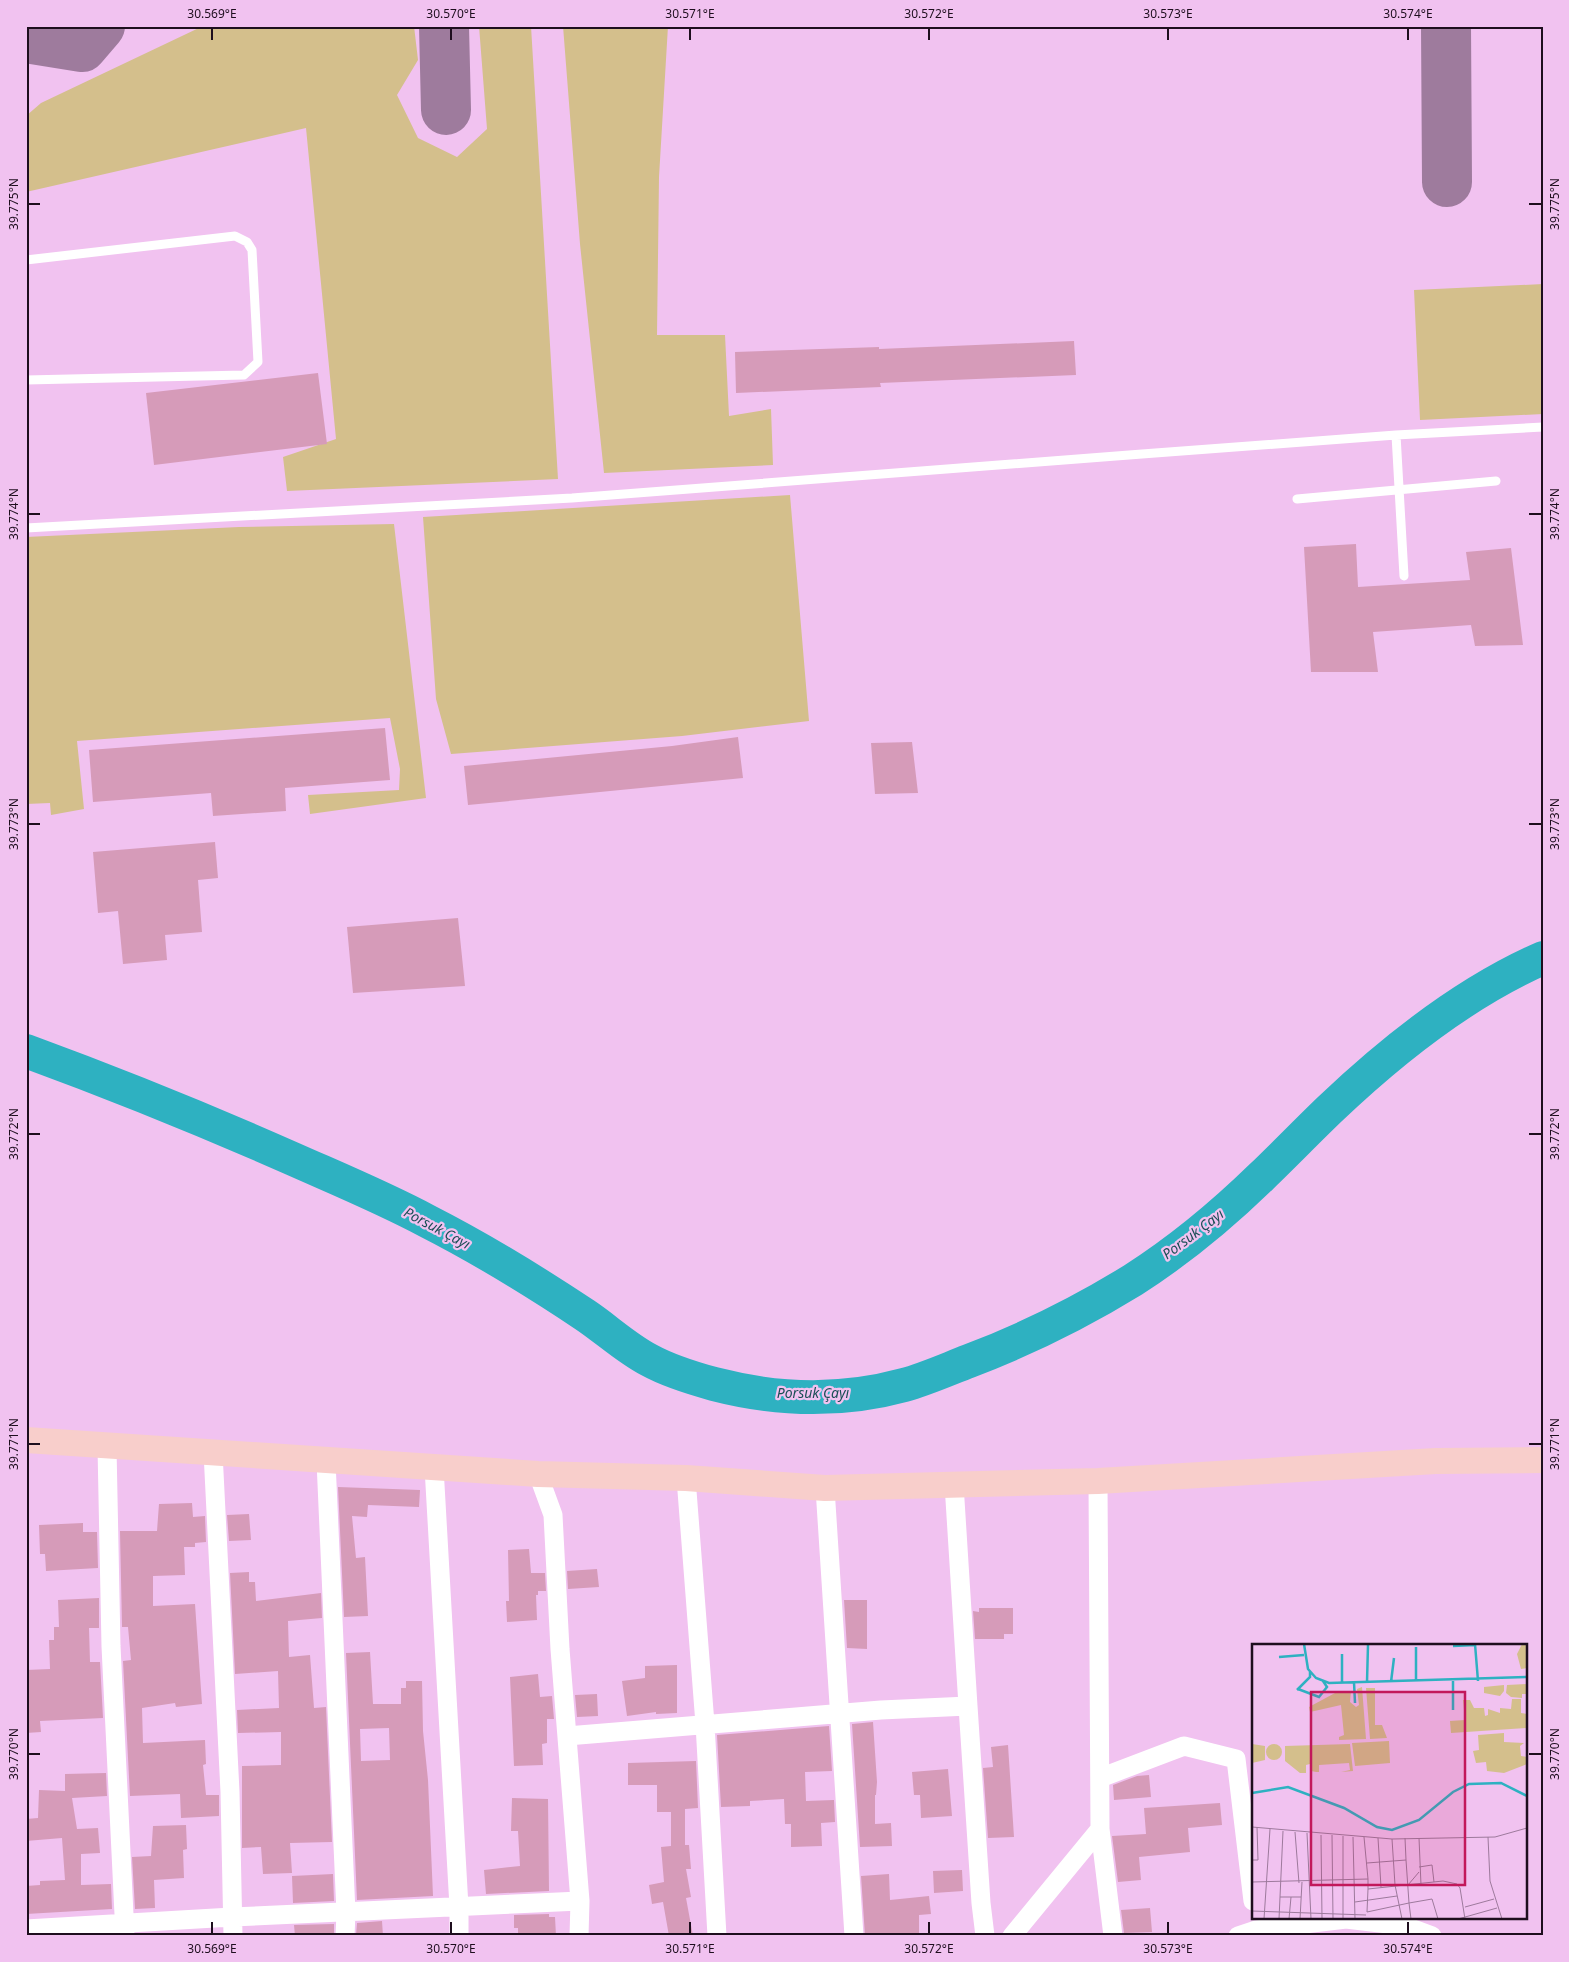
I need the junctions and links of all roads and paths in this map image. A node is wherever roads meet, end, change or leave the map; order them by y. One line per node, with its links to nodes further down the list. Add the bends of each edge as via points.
1 (26, 260): 2 (lane, via 235,236 247,242 252,250 258,362 244,375)
2 (26, 380)
3 (1543, 427): 4 (lane)
4 (1396, 435): 6 (lane); 8 (lane, via 572,498)
5 (1496, 481): 6 (lane)
6 (1399, 490): 7 (lane); 9 (lane)
7 (1297, 499)
8 (26, 528)
9 (1404, 576)
10 (26, 1440): 11 (street)
11 (107, 1447): 12 (street); 36 (street, via 111,1646)
12 (213, 1452): 14 (street); 31 (street, via 230,1792)
13 (1543, 1460): 18 (street, via 1436,1461)
14 (326, 1461): 15 (street); 30 (street)
15 (434, 1467): 16 (street); 29 (street)
16 (538, 1474): 17 (street); 24 (street, via 553,1515)
17 (686, 1478): 20 (street); 23 (street)
18 (1098, 1481): 19 (street); 25 (street)
19 (954, 1484): 20 (street); 21 (street)
20 (825, 1488): 22 (street)
21 (968, 1706): 22 (street); 43 (street)
22 (838, 1713): 23 (street); 42 (street)
23 (705, 1724): 24 (street); 41 (street)
24 (567, 1736): 28 (street)
25 (1100, 1778): 26 (street); 27 (street, via 1184,1746 1236,1759)
26 (1100, 1829): 44 (street); 45 (street)
27 (1252, 1893)
28 (580, 1900): 29 (street); 40 (street)
29 (459, 1907): 30 (street); 39 (street)
30 (346, 1913): 31 (street); 38 (street)
31 (232, 1917): 36 (street); 37 (street)
32 (1328, 1920): 34 (street)
33 (1354, 1920): 47 (street, via 1404,1926)
34 (1256, 1924): 46 (street)
35 (26, 1929): 36 (street)
36 (125, 1930)
37 (233, 1936)
38 (345, 1936)
39 (458, 1936)
40 (579, 1936)
41 (717, 1936)
42 (854, 1936)
43 (985, 1936)
44 (1012, 1936)
45 (1113, 1936)
46 (1238, 1936)
47 (1432, 1936)

